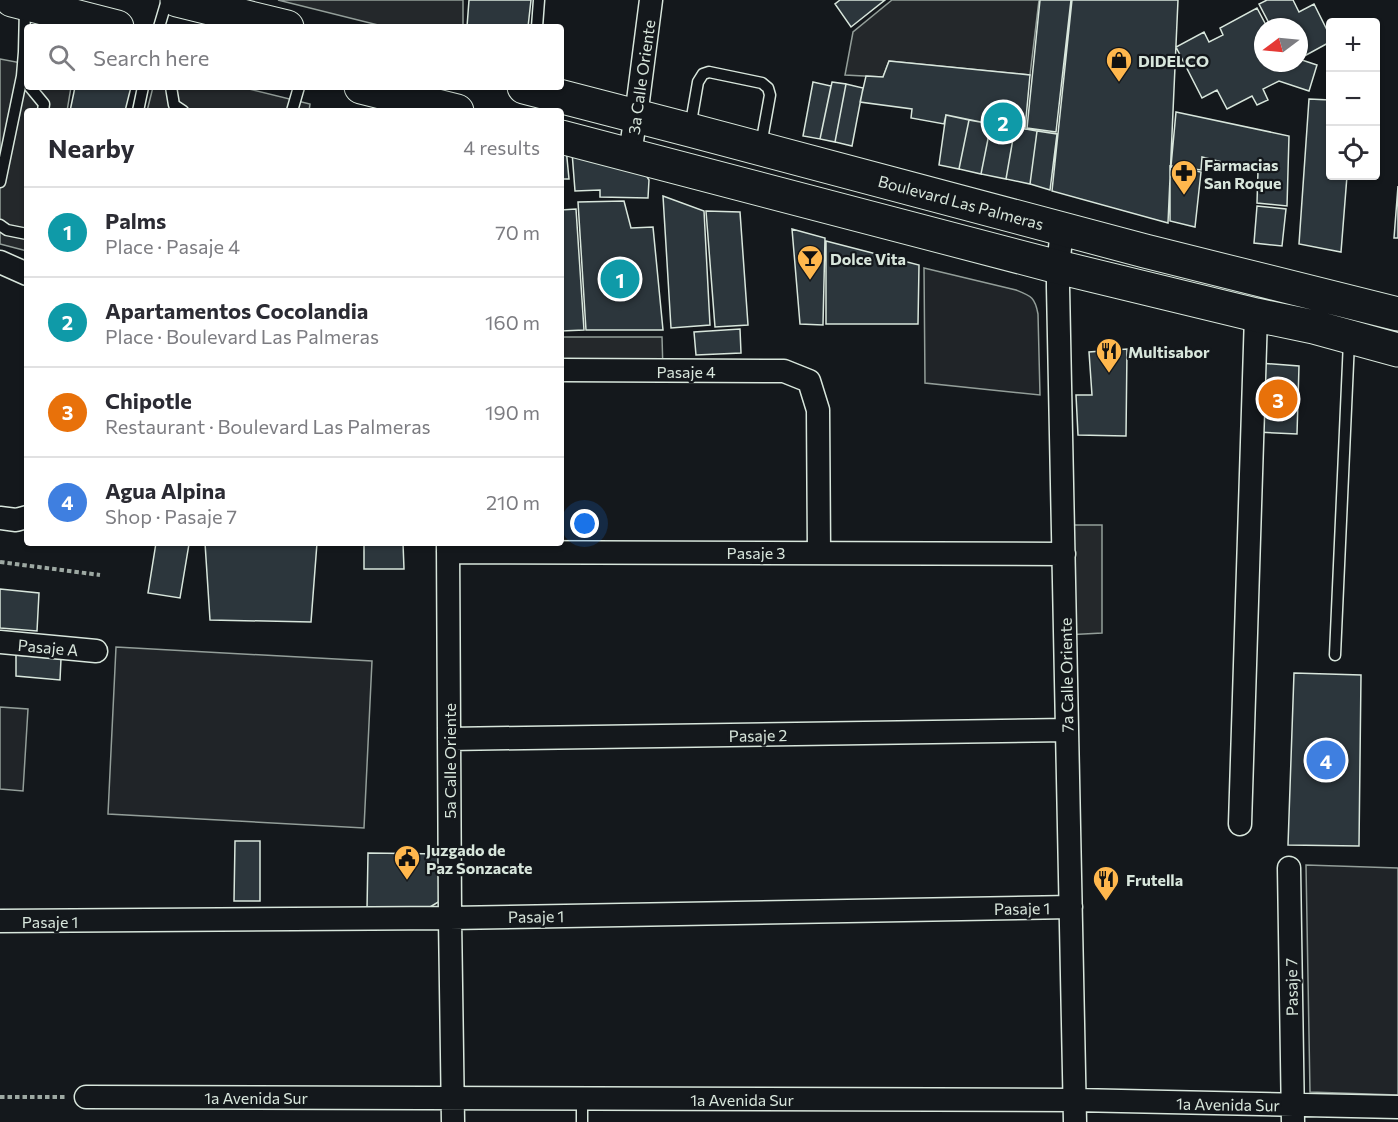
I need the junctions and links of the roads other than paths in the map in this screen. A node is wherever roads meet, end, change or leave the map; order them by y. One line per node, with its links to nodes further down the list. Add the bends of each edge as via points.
1 (167, 0): 7 (lane)
2 (177, 0): 8 (main road)
3 (539, 0): 9 (lane)
4 (651, 0): 23 (street, 3a Calle Oriente)
5 (19, 2): 6 (main road); 10 (lane)
6 (105, 24)
7 (160, 24)
8 (275, 24)
9 (537, 24)
10 (24, 38)
11 (24, 80): 28 (lane)
12 (32, 90): 18 (lane)
13 (142, 90): 19 (lane)
14 (172, 90): 20 (lane, via 174,105)
15 (298, 90): 21 (lane)
16 (373, 90): 22 (main road)
17 (536, 90): 23 (main road, Boulevard Las Palmeras)
18 (43, 108)
19 (139, 108)
20 (178, 108)
21 (293, 108)
22 (445, 108)
23 (636, 115): 24 (main road, Boulevard Las Palmeras); 27 (street, 3a Calle Oriente)
24 (690, 130): 26 (main road, Boulevard Las Palmeras); 26 (lane, via 698,82 703,74 762,83 770,95)
25 (564, 138): 27 (main road)
26 (761, 149): 30 (main road, Boulevard Las Palmeras)
27 (630, 154): 33 (main road)
28 (0, 182)
29 (0, 225): 31 (lane)
30 (1062, 229): 33 (street, 7a Calle Oriente); 35 (main road, Boulevard Las Palmeras)
31 (24, 233)
32 (0, 262): 34 (street)
33 (1058, 267): 36 (main road); 44 (street, 7a Calle Oriente)
34 (24, 273)
35 (1398, 314)
36 (1256, 315): 37 (main road); 50 (street)
37 (1349, 337): 38 (main road); 47 (lane)
38 (1398, 350)
39 (564, 370): 43 (street, Pasaje 4, via 784,371 809,381 818,410)
40 (0, 518): 41 (street)
41 (24, 518)
42 (448, 548): 43 (street, Pasaje 3); 49 (street, 5a Calle Oriente)
43 (819, 552): 44 (street, Pasaje 3)
44 (1064, 554): 48 (street, 7a Calle Oriente)
45 (0, 642): 46 (street, Pasaje A)
46 (96, 651)
47 (1335, 655)
48 (1067, 730): 49 (street, Pasaje 2); 52 (street, 7a Calle Oriente)
49 (449, 739): 53 (street, 5a Calle Oriente)
50 (1240, 824)
51 (1289, 868): 60 (street, Pasaje 7)
52 (1071, 907): 53 (street, Pasaje 1); 59 (street, 7a Calle Oriente)
53 (450, 918): 54 (street, Pasaje 1); 56 (street, 5a Calle Oriente)
54 (0, 921)
55 (86, 1097): 56 (street, 1a Avenida Sur)
56 (453, 1097): 57 (street, 1a Avenida Sur); 61 (street, 5a Calle Oriente)
57 (582, 1098): 59 (street, 1a Avenida Sur); 62 (lane)
58 (1398, 1107): 60 (street, 1a Avenida Sur)
59 (1075, 1111): 60 (street, 1a Avenida Sur)
60 (1293, 1114)
61 (453, 1122)
62 (582, 1122)

